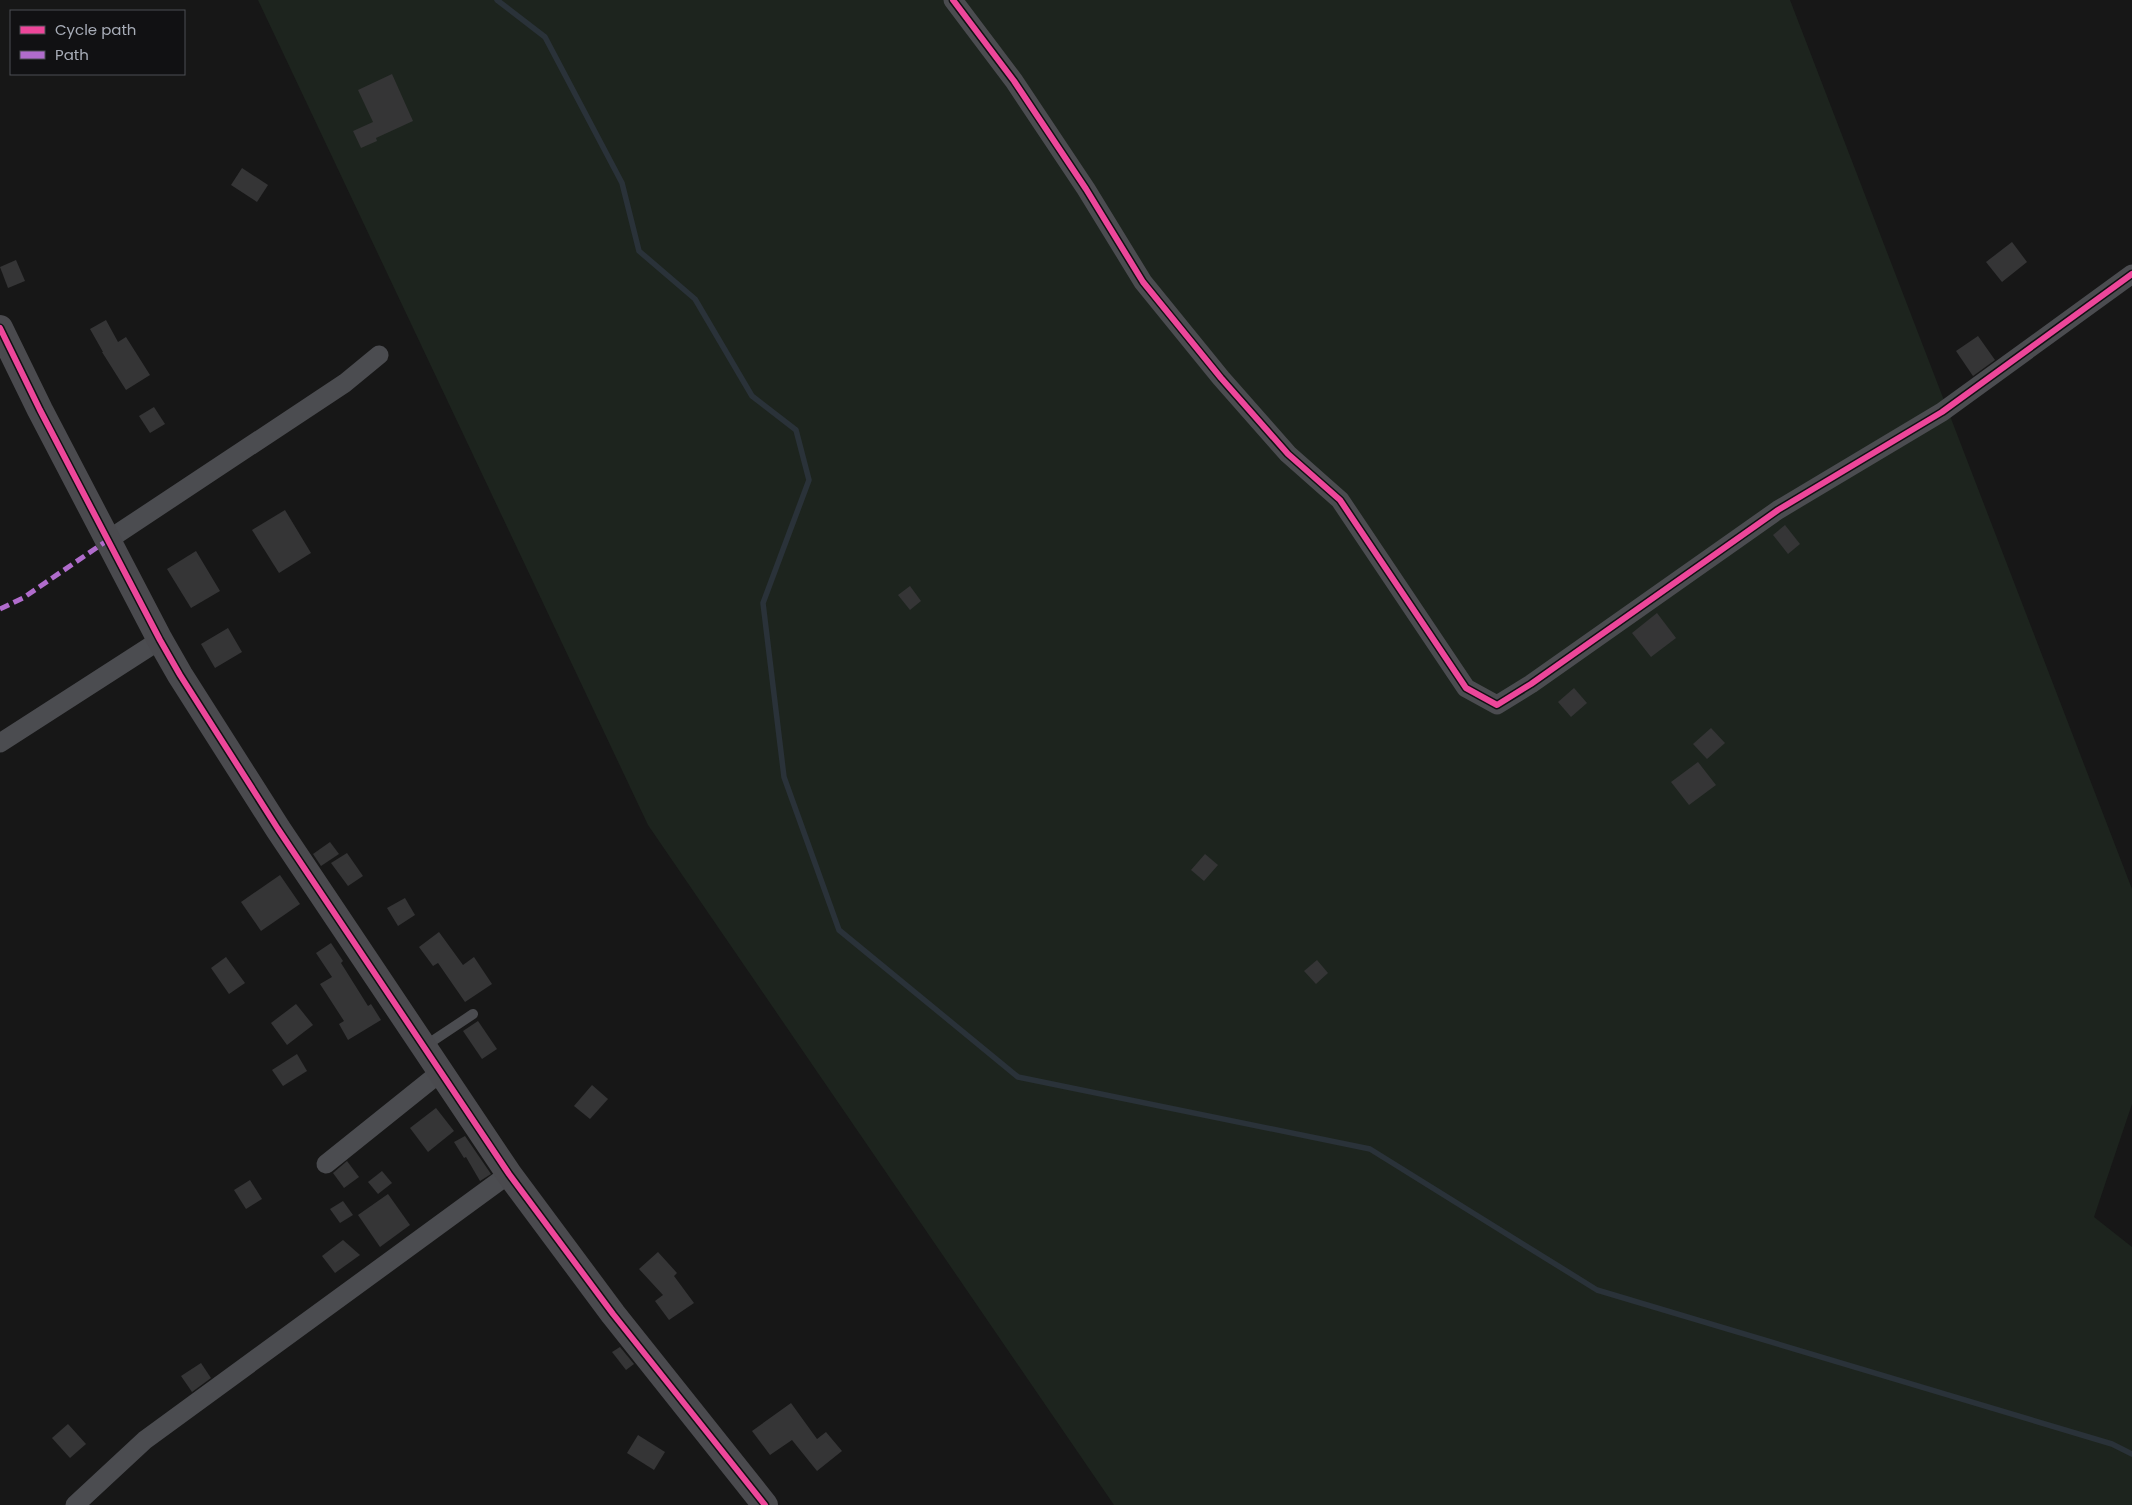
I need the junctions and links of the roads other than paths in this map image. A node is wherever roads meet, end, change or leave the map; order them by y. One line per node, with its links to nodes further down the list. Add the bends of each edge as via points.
1 (953, 0): 2 (street, via 1014,81 1143,282 1288,454 1340,500 1466,688 1497,705 1778,510 1942,412)
2 (2132, 274)
3 (0, 328): 5 (street)
4 (379, 355): 5 (street, via 346,384)
5 (108, 540): 6 (street)
6 (160, 640): 7 (street); 9 (street, via 278,828)
7 (0, 743)
8 (473, 1014): 9 (lane)
9 (425, 1046): 10 (street)
10 (442, 1071): 11 (street); 12 (street)
11 (326, 1164)
12 (509, 1174): 13 (street, via 145,1440); 14 (street)
13 (75, 1505)
14 (764, 1505)

